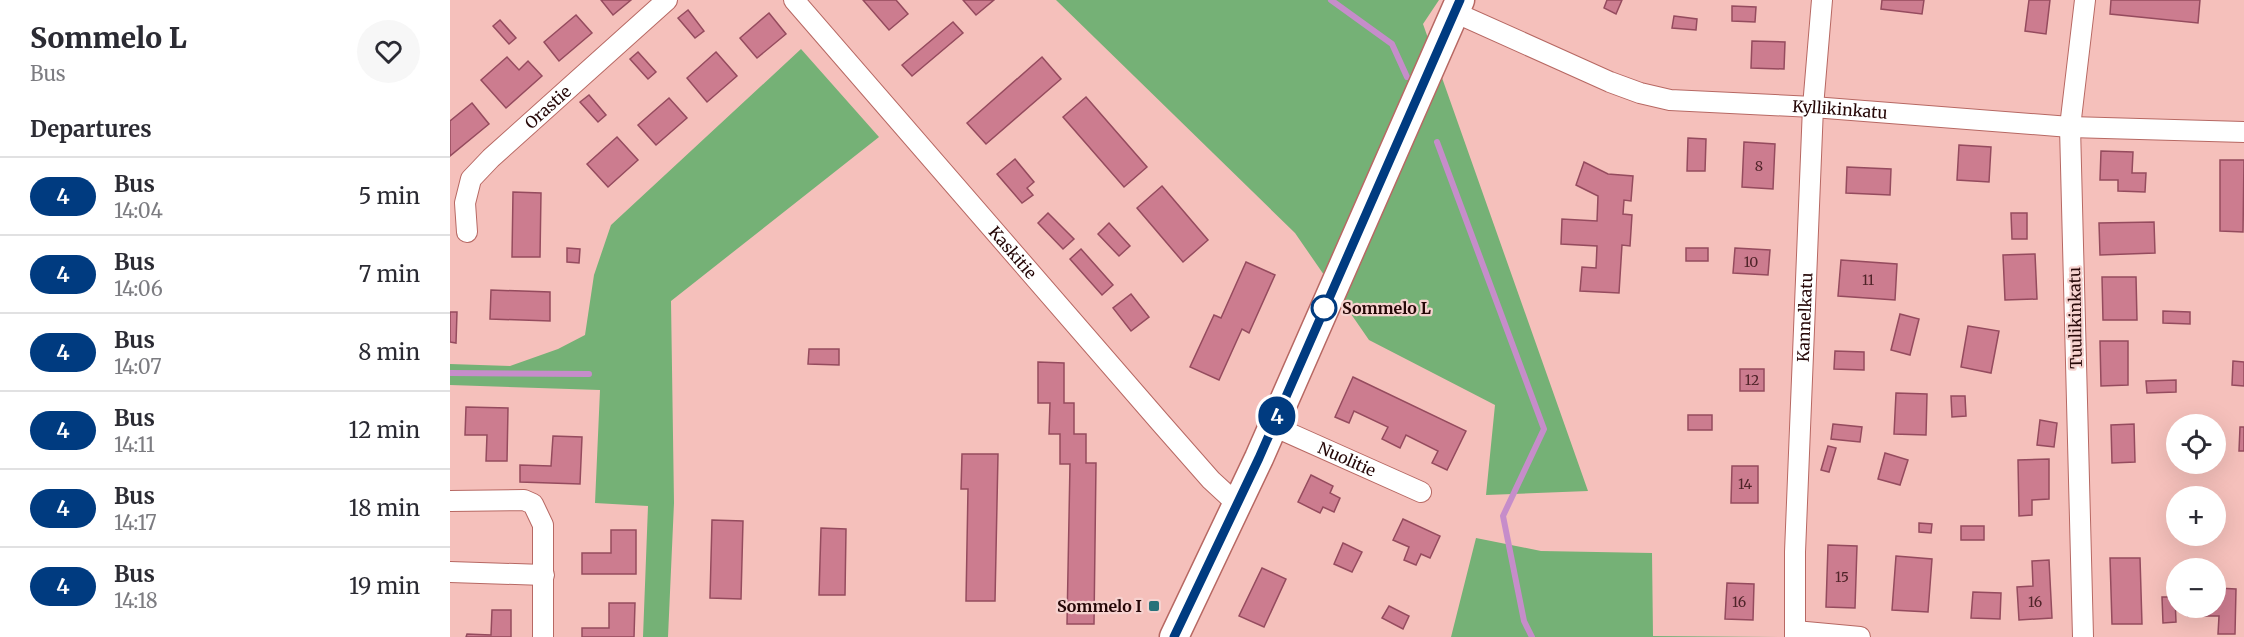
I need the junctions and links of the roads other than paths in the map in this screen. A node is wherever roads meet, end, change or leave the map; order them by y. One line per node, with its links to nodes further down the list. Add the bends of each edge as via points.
1 (667, 0): 9 (street, Orastie, via 471,179 465,203)
2 (794, 0): 13 (street, Kaskitie, via 1152,414)
3 (1822, 0): 6 (street, Kannelkatu)
4 (2085, 0): 7 (street, Tuulikinkatu)
5 (1457, 6): 6 (street, Kyllikinkatu, via 1640,93 1670,100); 10 (street)
6 (1812, 107): 7 (street, Kyllikinkatu); 16 (street, Kannelkatu)
7 (2070, 127): 8 (street, Kyllikinkatu); 20 (street, Tuulikinkatu)
8 (2244, 132)
9 (467, 232)
10 (1273, 426): 11 (street, Nuolitie); 13 (street)
11 (1421, 492)
12 (450, 501): 15 (street, via 524,500 533,504 543,525)
13 (1236, 503): 18 (street)
14 (450, 572): 15 (street)
15 (544, 575): 17 (street)
16 (1795, 634): 19 (street)
17 (543, 637)
18 (1174, 637)
19 (1860, 637)
20 (2083, 637)

